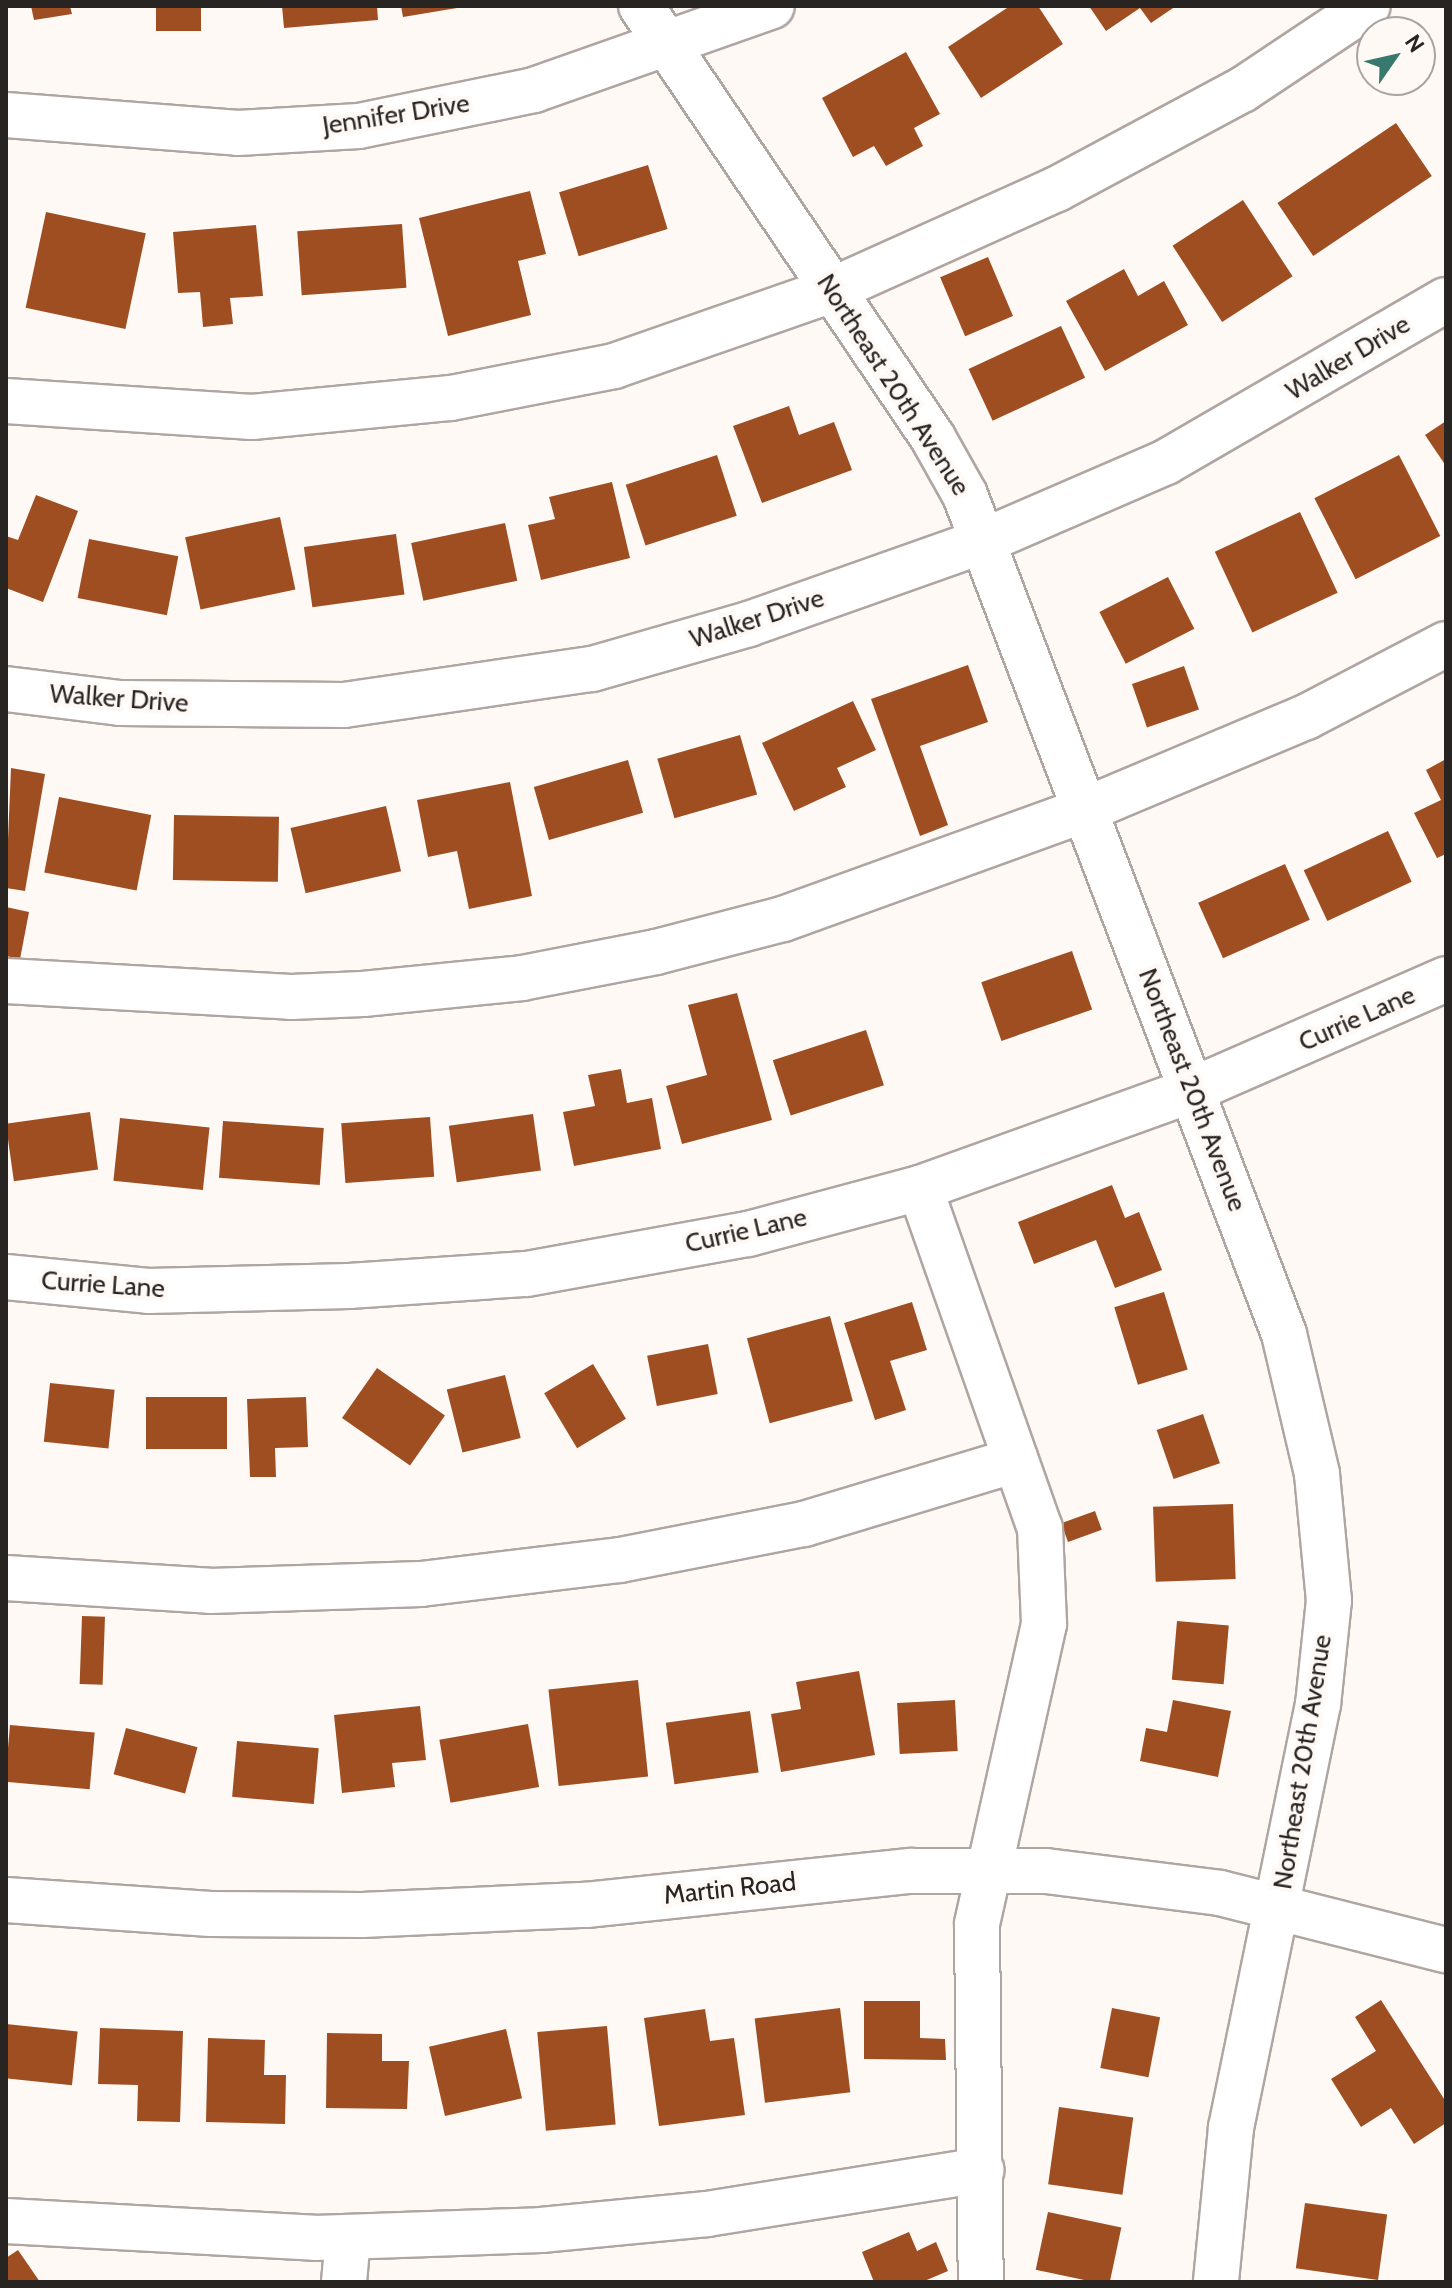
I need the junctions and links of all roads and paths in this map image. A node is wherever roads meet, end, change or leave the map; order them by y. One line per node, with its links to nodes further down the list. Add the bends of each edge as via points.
1 (641, 6): 4 (street, Northeast 20th Avenue)
2 (772, 6): 4 (street, Jennifer Drive)
3 (1368, 6): 6 (street, via 1242,90 1057,189)
4 (668, 46): 5 (street, Jennifer Drive, via 534,90 359,126 238,133); 6 (street, Northeast 20th Avenue)
5 (6, 115)
6 (832, 290): 8 (street, via 614,366 451,398 252,417); 9 (street, Northeast 20th Avenue, via 933,438)
7 (1446, 300): 9 (street, Walker Drive, via 1166,462)
8 (6, 401)
9 (986, 540): 11 (street, Walker Drive, via 749,624 635,657 460,691 344,705 236,706 120,703); 12 (street, Northeast 20th Avenue)
10 (1446, 644): 12 (street, via 1306,717)
11 (6, 689)
12 (1087, 809): 14 (street, via 783,919 522,978 291,997); 15 (street, Northeast 20th Avenue)
13 (1446, 979): 15 (street, Currie Lane)
14 (6, 981)
15 (1192, 1090): 16 (street, Currie Lane); 22 (street, Northeast 20th Avenue, via 1284,1334 1317,1474 1329,1600 1318,1704)
16 (920, 1188): 17 (street, Currie Lane, via 748,1234 527,1274 148,1291); 18 (street)
17 (6, 1277)
18 (1016, 1460): 19 (street, via 804,1524 559,1568 421,1584 210,1591); 20 (street, via 1040,1528 1044,1624)
19 (6, 1578)
20 (984, 1870): 21 (street, Martin Road, via 835,1877 586,1905 362,1915 211,1914); 22 (street, Martin Road, via 1127,1879); 24 (street, via 977,1924)
21 (6, 1900)
22 (1279, 1906): 23 (street, Martin Road); 29 (street, Northeast 20th Avenue, via 1231,2128)
23 (1446, 1950)
24 (981, 2170): 26 (street, via 707,2214 541,2230); 28 (street)
25 (6, 2221): 26 (street)
26 (348, 2237): 27 (street)
27 (344, 2282)
28 (981, 2282)
29 (1216, 2282)

